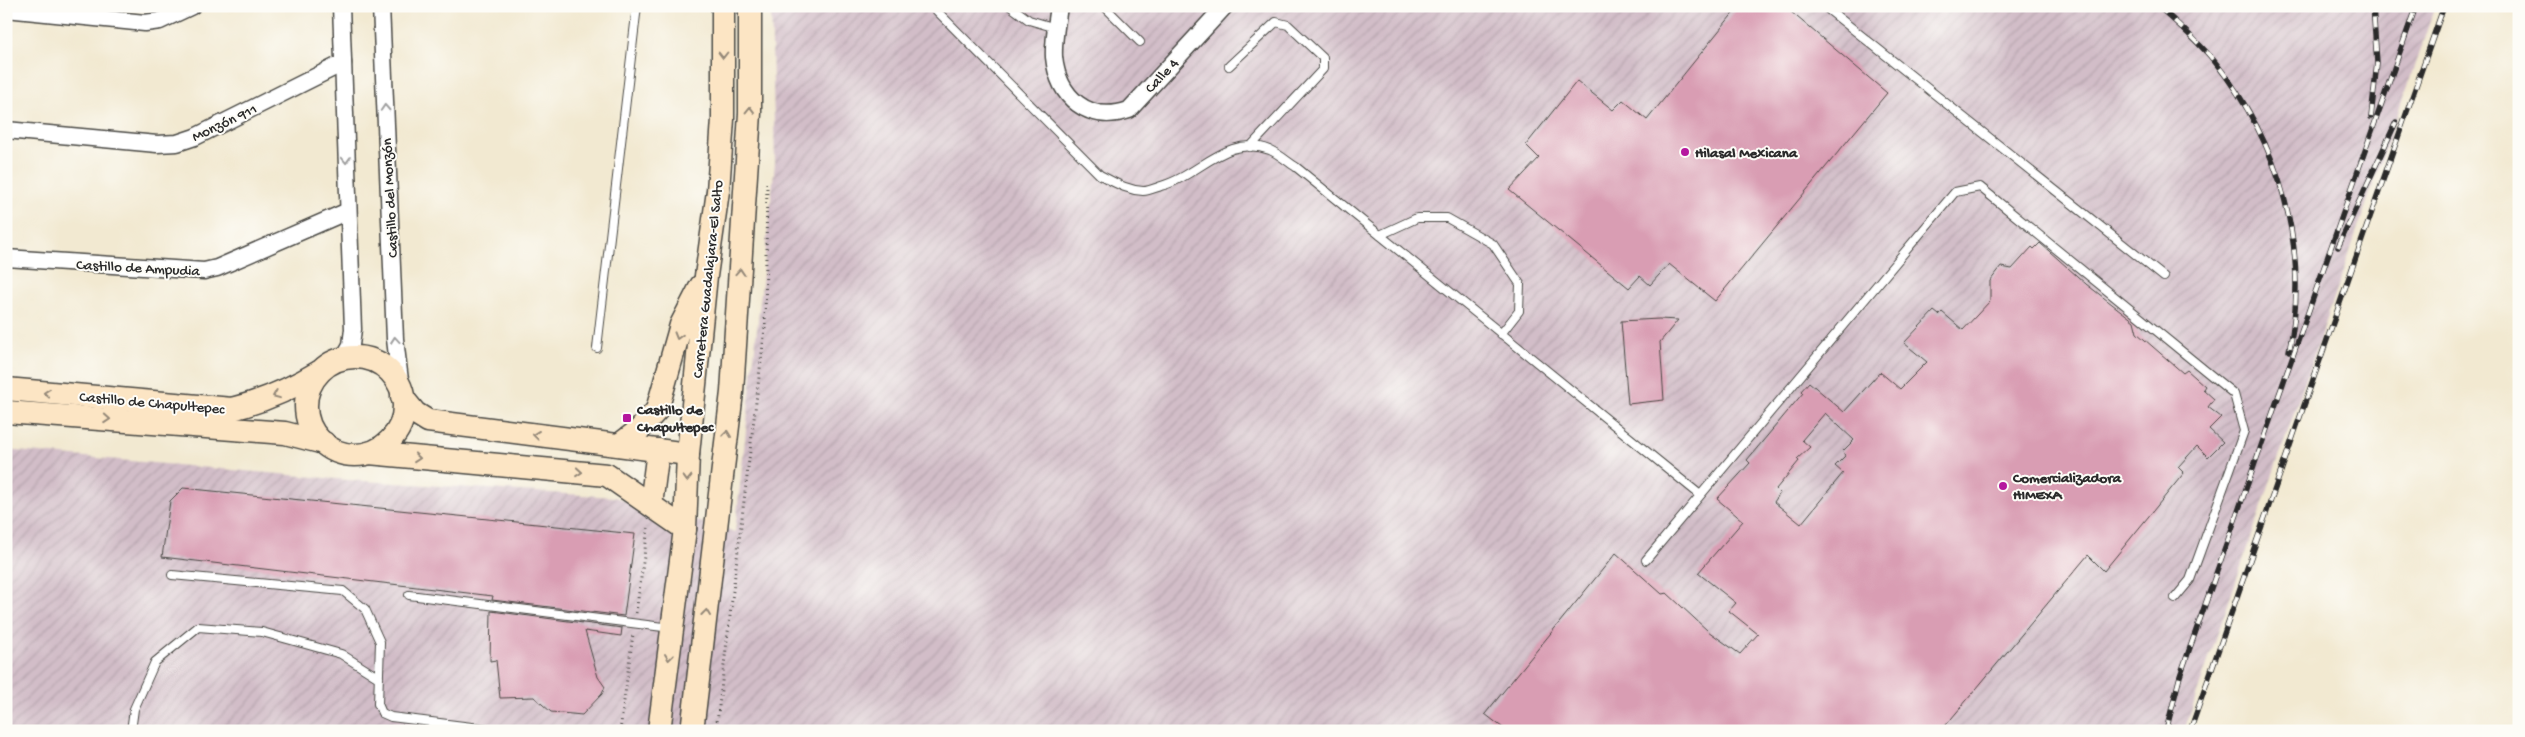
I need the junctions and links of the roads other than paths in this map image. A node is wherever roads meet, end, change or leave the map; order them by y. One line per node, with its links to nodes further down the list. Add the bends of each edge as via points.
1 (192, 6): 13 (street, via 160,21 145,23)
2 (341, 6): 16 (street)
3 (380, 6): 30 (street, Castillo del Monzón, one-way to 3, via 395,340)
4 (637, 6): 26 (lane)
5 (723, 6): 23 (main road, Carretera Guadalajara-El Salto, one-way to 23, via 723,119 718,191)
6 (750, 6): 49 (main road, Carretera Guadalajara-El Salto, one-way to 6, via 732,392 750,113)
7 (932, 6): 19 (lane, via 1100,175 1124,188 1145,191 1170,184 1220,152)
8 (1010, 6): 14 (lane, via 1029,20)
9 (1059, 6): 14 (street)
10 (1104, 6): 15 (lane)
11 (1225, 6): 14 (street, Calle 4, via 1128,110 1114,115 1098,114 1072,100 1056,71)
12 (1824, 6): 24 (lane)
13 (6, 9)
14 (1056, 28)
15 (1140, 42)
16 (343, 63): 18 (street, Monzón 911, via 195,137 176,143); 20 (street, one-way to 20)
17 (1229, 66): 19 (lane, via 1276,22 1288,25 1324,58 1323,69)
18 (6, 130)
19 (1250, 147): 21 (lane, via 1270,150 1296,167)
20 (348, 211): 22 (street, Castillo de Ampudia, via 204,271); 27 (street, via 353,328)
21 (1380, 235): 25 (lane); 25 (lane, via 1417,218 1447,218 1493,244 1520,284 1519,310)
22 (6, 258)
23 (706, 276): 33 (main road, one-way to 33, via 681,325 656,410 639,430); 36 (main road, Carretera Guadalajara-El Salto)
24 (2164, 277)
25 (1501, 334): 37 (lane)
26 (597, 348)
27 (343, 359): 28 (main road, via 332,362); 30 (main road, via 364,358 380,364 392,374)
28 (319, 372): 29 (main road, Castillo de Chapultepec, one-way to 29, via 292,389 232,409); 32 (main road, via 310,386 307,417)
29 (6, 389)
30 (402, 393): 33 (main road, one-way to 30, via 428,421 416,413); 35 (main road, via 402,421 383,446)
31 (6, 412): 32 (main road, Castillo de Chapultepec, one-way to 32, via 285,433)
32 (324, 444): 35 (main road, via 338,452 353,455)
33 (619, 445): 34 (main road)
34 (658, 450): 36 (main road); 38 (main road)
35 (369, 453): 38 (main road, one-way to 38, via 607,475)
36 (688, 454): 39 (main road, Carretera Guadalajara-El Salto, one-way to 39)
37 (1699, 494): 40 (lane); 43 (lane, via 1955,192 1980,187 2234,394 2244,431 2190,580)
38 (651, 505): 39 (main road)
39 (685, 528): 44 (main road, Carretera Guadalajara-El Salto)
40 (1646, 560)
41 (172, 576): 45 (lane, via 343,591 365,608 380,642)
42 (409, 596): 44 (lane)
43 (2175, 598)
44 (672, 628): 48 (main road, Carretera Guadalajara-El Salto, one-way to 48)
45 (379, 678): 46 (lane, via 332,651 262,632 198,627 155,662 134,709); 47 (lane, via 378,704 382,713 390,718)
46 (131, 731)
47 (504, 731)
48 (659, 731)
49 (692, 731)

